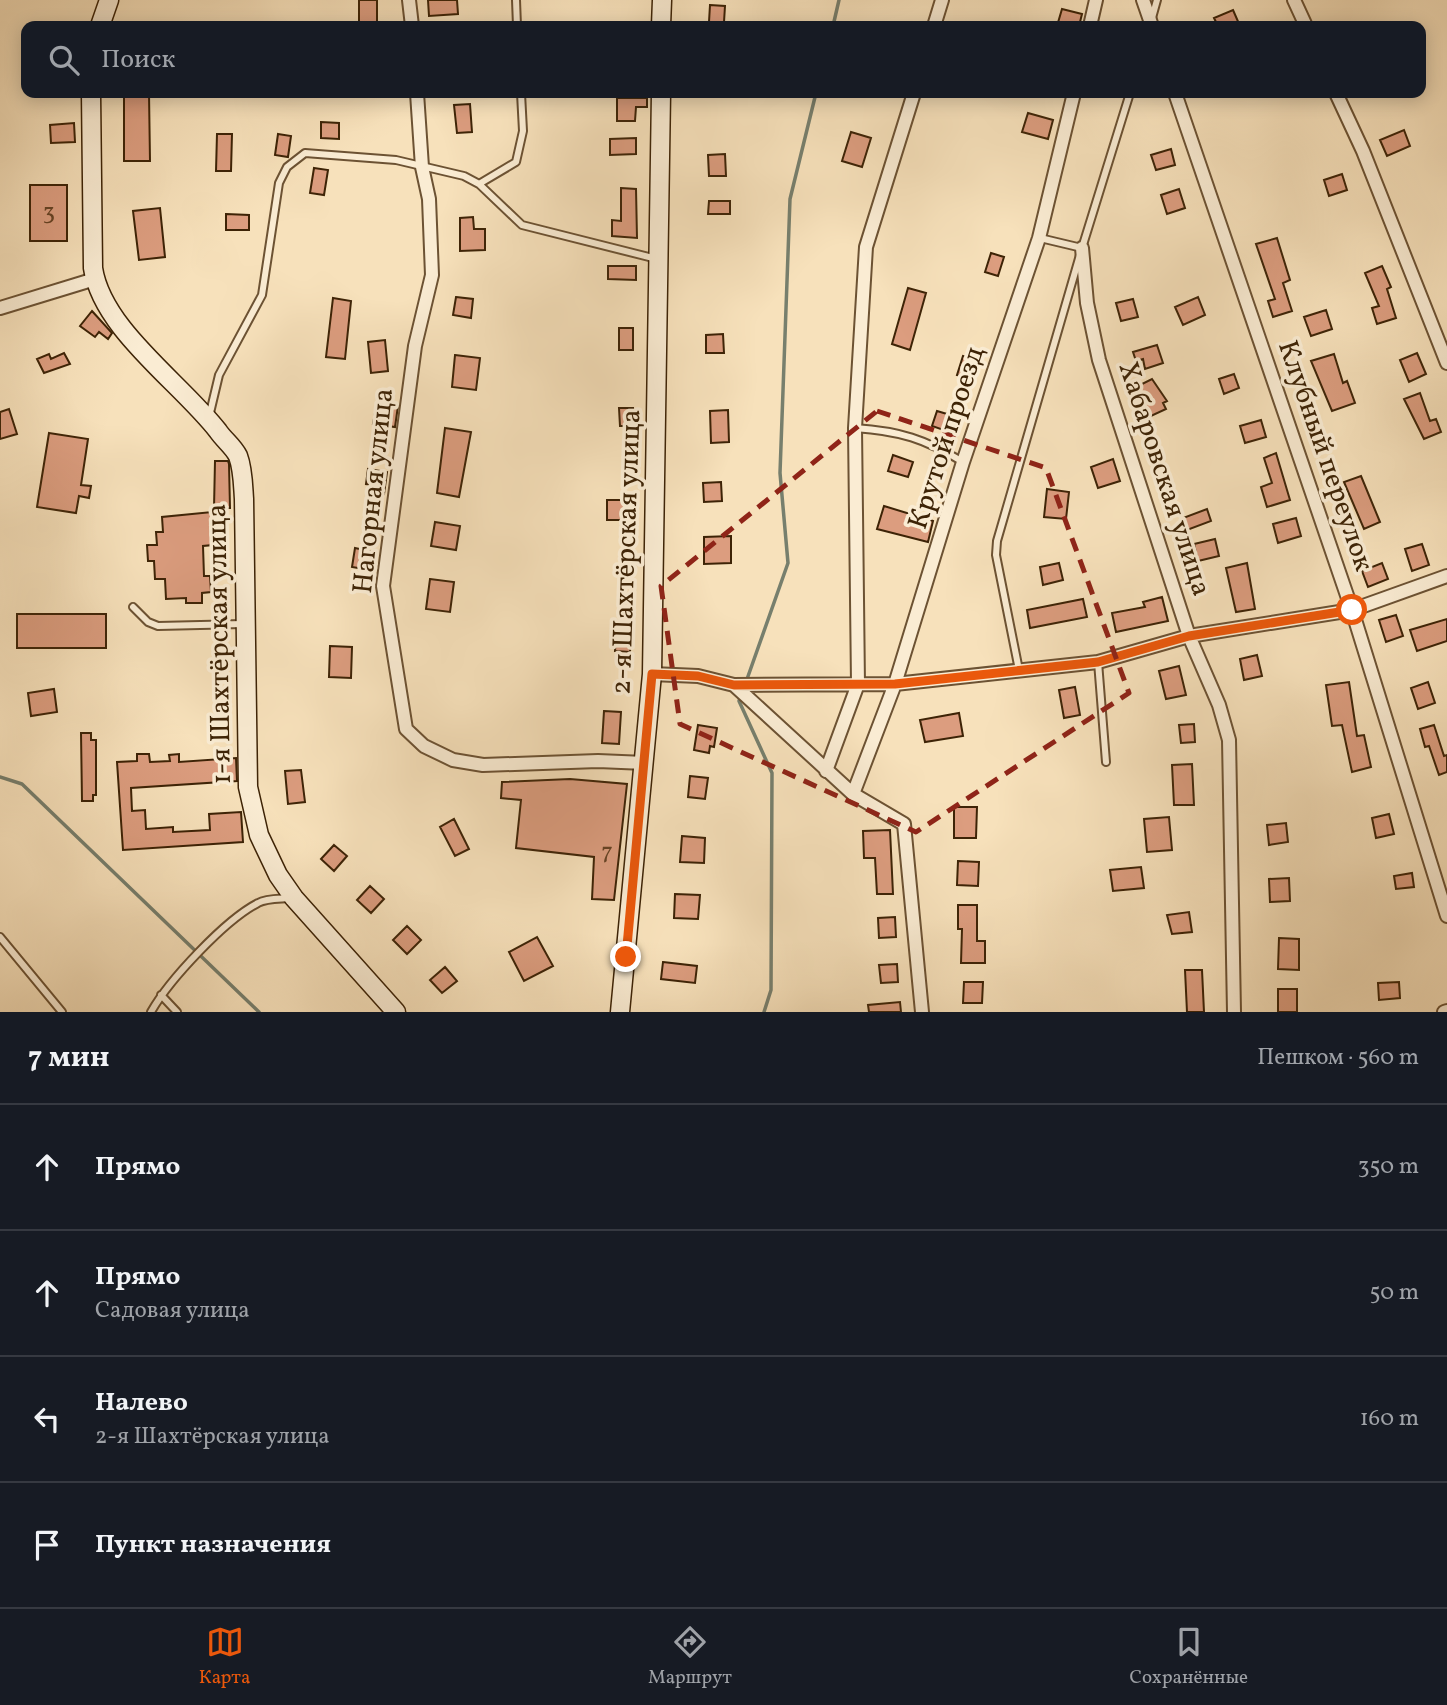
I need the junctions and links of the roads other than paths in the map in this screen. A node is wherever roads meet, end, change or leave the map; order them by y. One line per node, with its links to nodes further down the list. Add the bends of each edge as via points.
1 (109, 0): 10 (street)
2 (409, 0): 11 (street)
3 (516, 0): 12 (lane)
4 (662, 0): 13 (street)
5 (943, 0): 14 (street)
6 (1096, 0): 15 (street)
7 (1143, 0): 16 (street)
8 (1157, 0): 17 (lane)
9 (1294, 0): 18 (street)
10 (102, 21)
11 (411, 21)
12 (517, 21)
13 (662, 21)
14 (936, 21)
15 (1091, 21)
16 (1150, 21)
17 (1152, 21)
18 (1304, 21)
19 (91, 98): 33 (street)
20 (417, 98): 28 (street, Нагорная улица)
21 (521, 98): 29 (lane, via 523,131 516,162)
22 (661, 98): 32 (street, 2-я Шахтёрская улица)
23 (912, 98): 37 (street, via 866,247)
24 (1073, 98): 30 (street, Крутой проезд)
25 (1128, 98): 31 (lane)
26 (1177, 98): 41 (street, Клубный переулок)
27 (1338, 98): 35 (street)
28 (422, 167): 29 (lane); 36 (lane, via 396,160 306,153 287,167 276,198 262,295 219,375); 51 (street, Нагорная улица, via 429,199 432,275 415,346 383,586 406,729 424,746 453,760 483,765)
29 (479, 184): 32 (lane, via 522,225)
30 (1039, 238): 31 (lane); 38 (street, Крутой проезд)
31 (1082, 248): 43 (street, Хабаровская улица, via 1099,360); 45 (lane, via 997,541)
32 (660, 260): 46 (street, 2-я Шахтёрская улица)
33 (95, 279): 34 (street); 36 (street, 1-я Шахтёрская улица, via 112,317)
34 (0, 308)
35 (1447, 363)
36 (208, 419): 42 (street, 1-я Шахтёрская улица, via 240,463)
37 (855, 428): 38 (lane, via 902,433); 47 (street)
38 (963, 462): 48 (street, Крутой проезд)
39 (1447, 576): 41 (street)
40 (133, 607): 42 (lane, via 158,626)
41 (1352, 610): 43 (street); 55 (street, Клубный переулок)
42 (245, 624): 54 (street, 1-я Шахтёрская улица, via 250,802 266,854)
43 (1189, 636): 44 (street); 64 (street, Хабаровская улица, via 1229,740)
44 (1098, 662): 45 (street); 50 (lane)
45 (1020, 671): 48 (street)
46 (652, 674): 49 (street, via 698,676); 51 (street, 2-я Шахтёрская улица)
47 (858, 684): 48 (street); 49 (street); 52 (street)
48 (895, 684): 53 (street, Крутой проезд)
49 (734, 685): 52 (street)
50 (1106, 762)
51 (645, 763): 62 (street, 2-я Шахтёрская улица)
52 (827, 771): 53 (street)
53 (853, 793): 63 (street, via 904,824)
54 (294, 898): 57 (lane, via 259,902 211,941); 61 (street, 1-я Шахтёрская улица)
55 (1447, 916)
56 (0, 937): 58 (lane)
57 (161, 995): 59 (lane); 60 (lane)
58 (62, 1012)
59 (151, 1012)
60 (177, 1012)
61 (396, 1012)
62 (620, 1012)
63 (922, 1012)
64 (1234, 1012)

